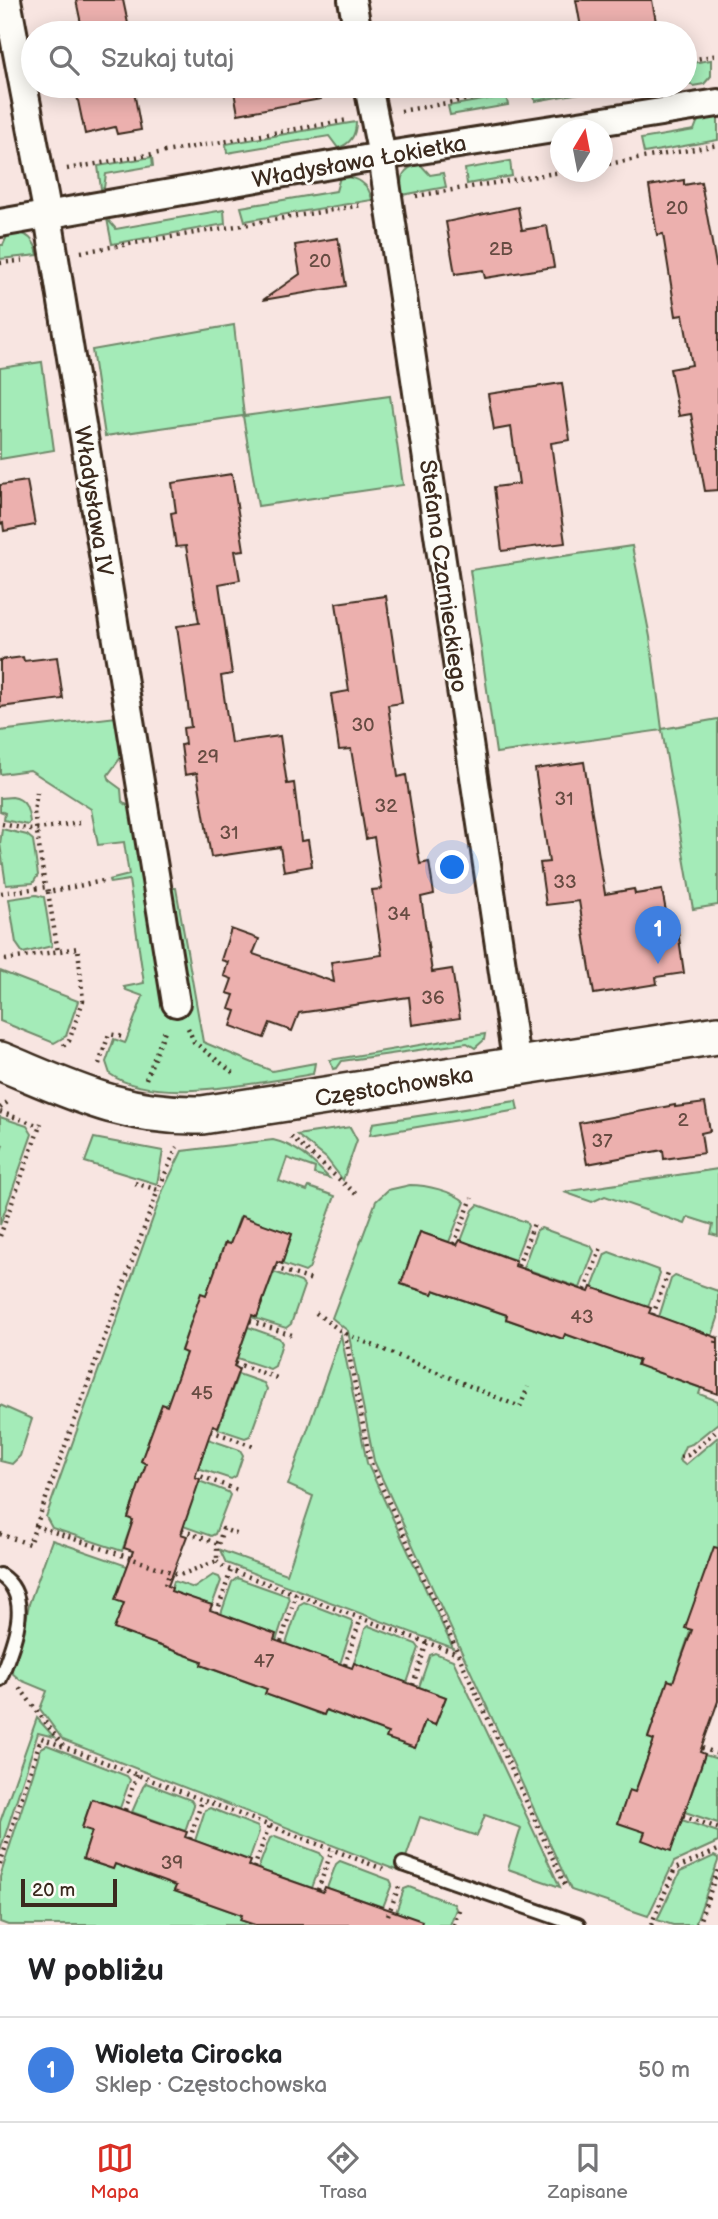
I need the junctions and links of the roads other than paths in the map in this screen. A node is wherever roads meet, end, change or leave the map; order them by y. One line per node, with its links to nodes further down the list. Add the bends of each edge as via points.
1 (7, 0): 4 (street, Władysława IV)
2 (352, 0): 3 (street)
3 (356, 21)
4 (21, 74)
5 (26, 98): 9 (street, Władysława IV)
6 (370, 98): 8 (street, Stefana Czarnieckiego)
7 (718, 103): 8 (street, Władysława Łokietka)
8 (382, 156): 9 (street, Władysława Łokietka); 14 (street, Stefana Czarnieckiego)
9 (47, 216): 10 (street, Władysława Łokietka); 11 (street, Władysława IV)
10 (0, 223)
11 (176, 1003)
12 (718, 1035): 14 (street, Częstochowska)
13 (0, 1061): 14 (street, Częstochowska, via 98,1101 155,1114 202,1115)
14 (517, 1067)
15 (0, 1574): 16 (lane, via 16,1594 20,1615)
16 (2, 1673)
17 (403, 1870): 18 (lane)
18 (578, 1925)

